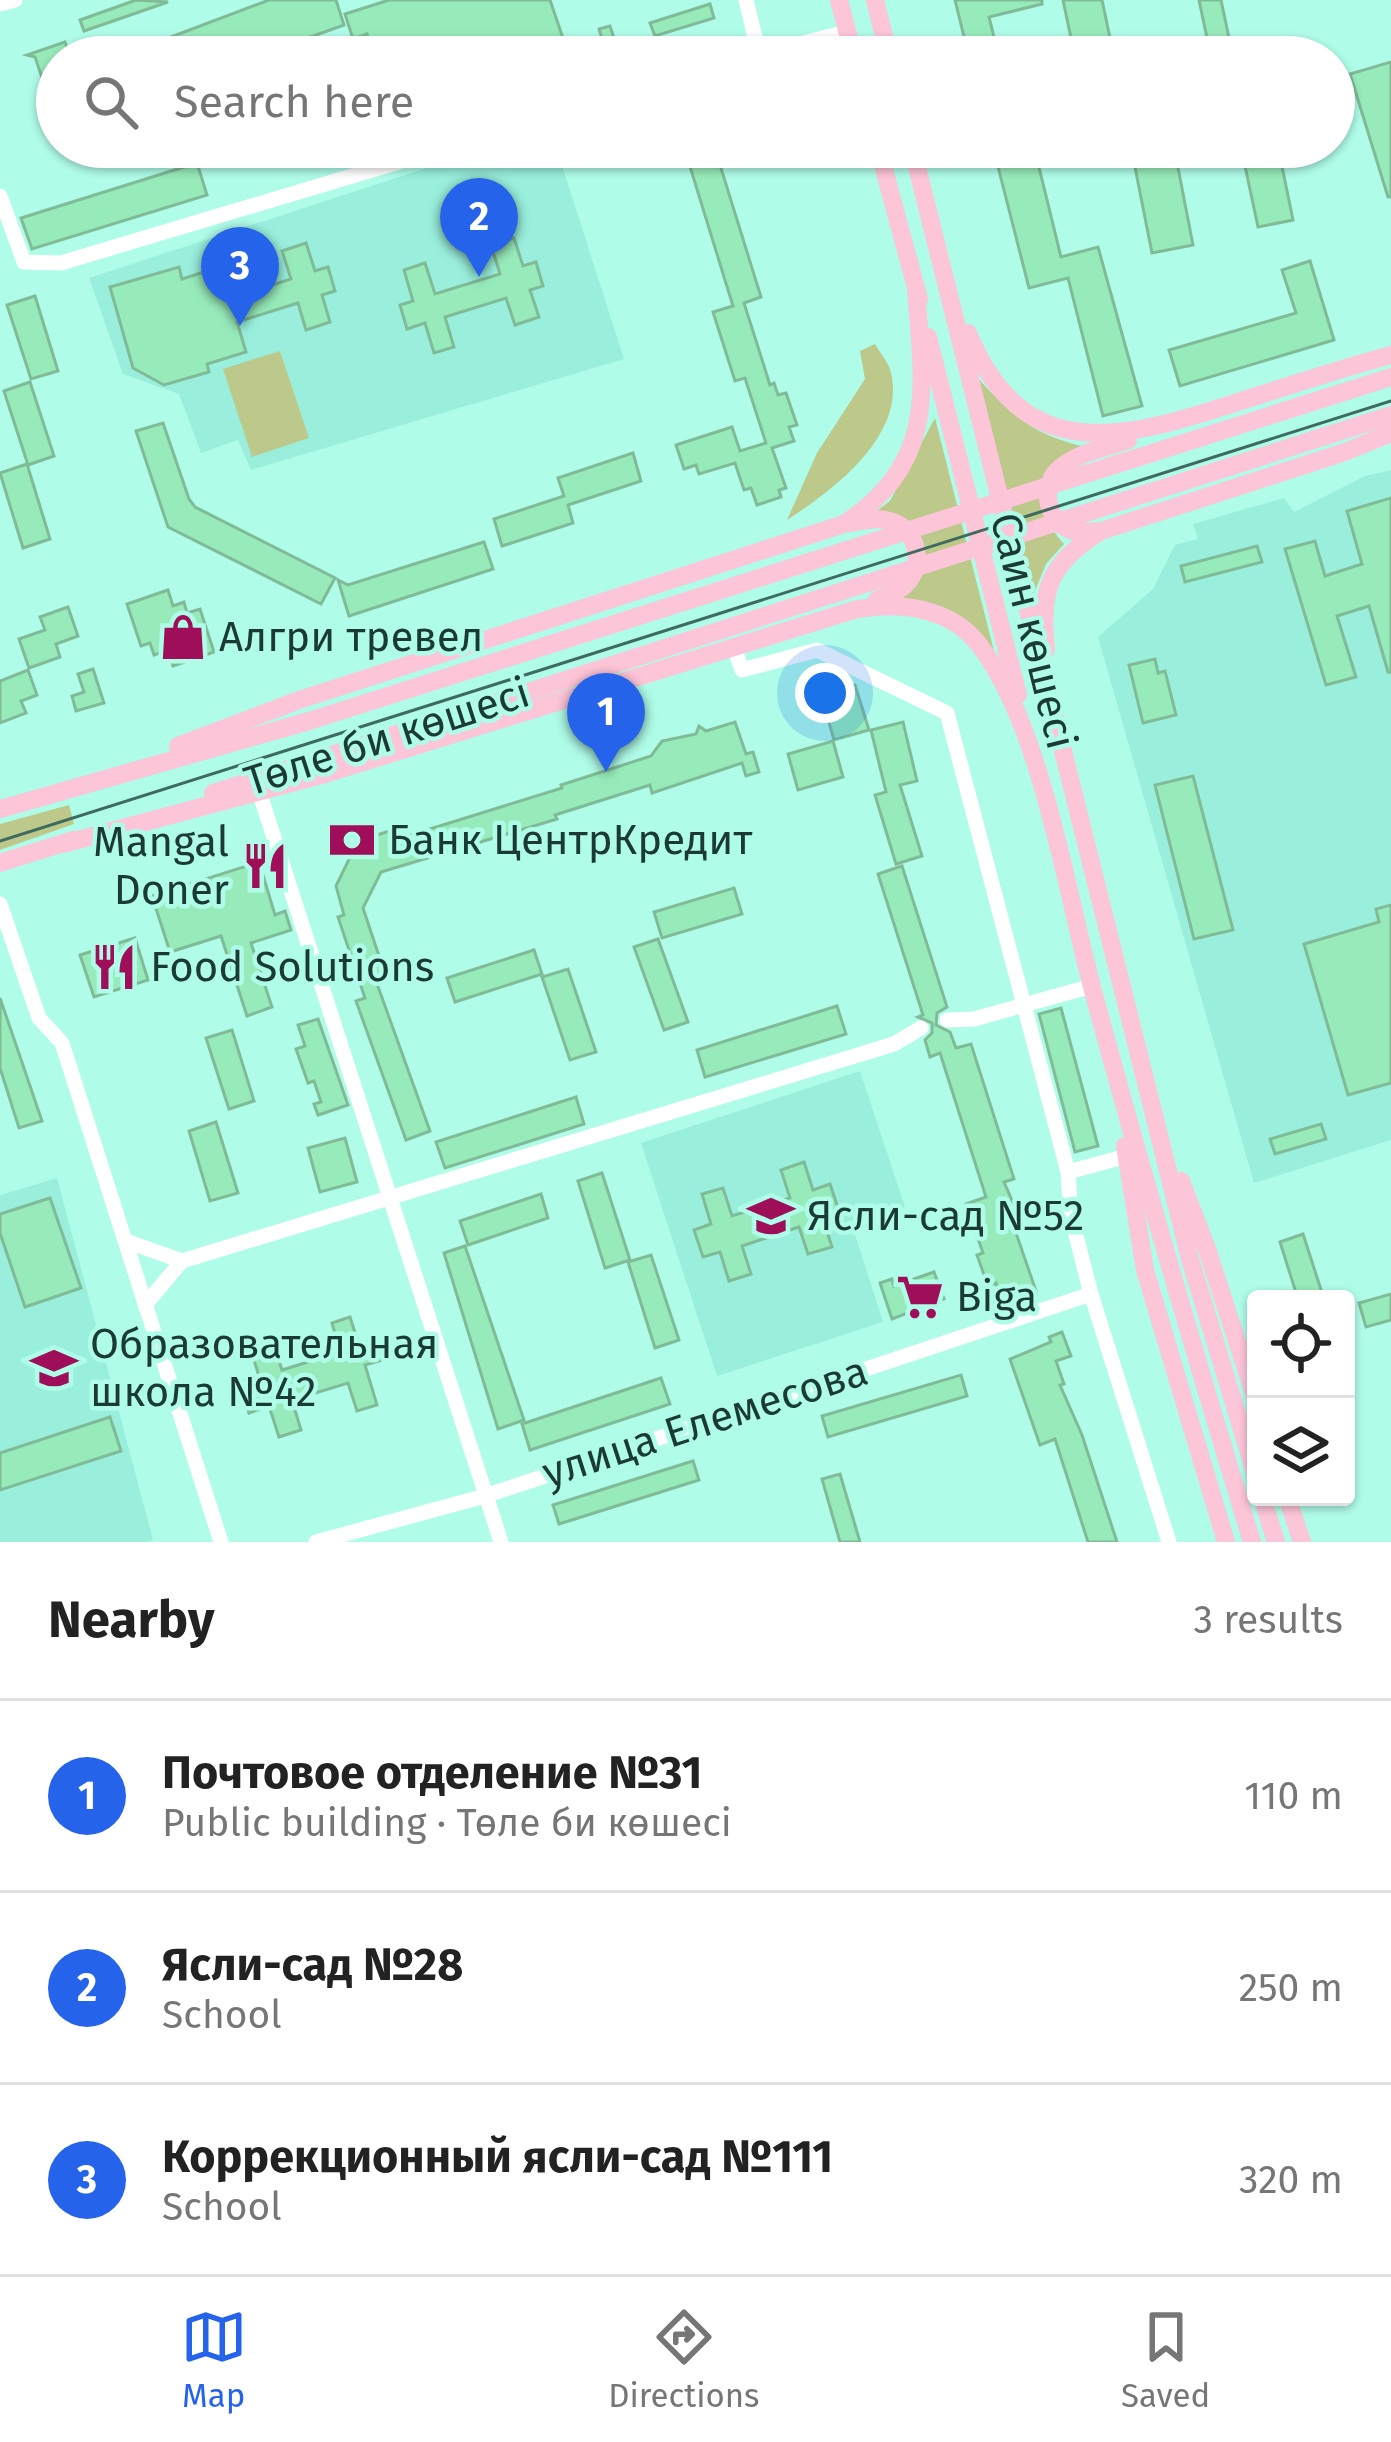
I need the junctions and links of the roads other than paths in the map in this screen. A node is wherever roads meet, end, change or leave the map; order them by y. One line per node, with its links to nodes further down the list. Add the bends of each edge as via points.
1 (15, 0): 5 (street)
2 (746, 0): 7 (street)
3 (838, 0): 6 (main road)
4 (874, 0): 10 (main road)
5 (0, 4)
6 (847, 32): 8 (street); 9 (main road)
7 (750, 36)
8 (831, 36)
9 (848, 36)
10 (883, 36)
11 (379, 168): 14 (street, via 62,263 24,262)
12 (884, 168): 16 (main road, Саин көшесі)
13 (917, 168): 15 (main road, Саин көшесі)
14 (0, 196)
15 (946, 279): 20 (main road, via 993,381 1035,419 1106,435); 26 (main road, Саин көшесі)
16 (916, 288): 22 (main road, via 918,435 885,491); 27 (main road, Саин көшесі)
17 (1391, 355): 20 (main road)
18 (1391, 377): 29 (main road, Төле би көшесі, via 309,721)
19 (1391, 415): 28 (main road, Төле би көшесі, via 320,757)
20 (1172, 424): 23 (main road, via 1070,460 1049,482 1052,514 1062,526)
21 (1391, 433): 23 (main road)
22 (844, 524): 24 (main road, via 890,520 904,527 916,552 909,583); 29 (main road, via 299,700)
23 (1101, 531): 26 (main road, via 1063,560 1046,595)
24 (856, 609): 25 (main road); 27 (main road, via 920,608 960,627 1000,676)
25 (734, 647): 28 (main road); 34 (street, via 742,670 817,650 947,713)
26 (1053, 714): 38 (main road, Саин көшесі)
27 (1034, 761): 33 (main road)
28 (257, 785): 31 (main road); 41 (street)
29 (63, 789): 30 (main road, Төле би көшесі)
30 (0, 809)
31 (0, 863)
32 (0, 904): 42 (street, via 39,1018 62,1043)
33 (1092, 986): 34 (street); 37 (main road)
34 (1025, 1002): 35 (street); 40 (street)
35 (946, 1020)
36 (921, 1028): 41 (street, via 894,1044)
37 (1116, 1075): 39 (main road); 56 (main road)
38 (1154, 1115): 46 (main road, Саин көшесі); 47 (main road, Саин көшесі)
39 (1127, 1156): 40 (street); 55 (main road, via 1144,1270)
40 (1068, 1172): 44 (street)
41 (392, 1198): 43 (street); 48 (street)
42 (126, 1241): 43 (street); 45 (street)
43 (182, 1261): 45 (street)
44 (1091, 1294): 48 (street, улица Елемесова); 54 (street)
45 (146, 1305): 51 (street)
46 (1255, 1398)
47 (1247, 1446)
48 (485, 1496): 52 (street, улица Елемесова); 53 (street)
49 (1265, 1506): 57 (main road)
50 (1290, 1506): 58 (main road)
51 (221, 1542)
52 (316, 1542)
53 (501, 1542)
54 (1169, 1542)
55 (1226, 1542)
56 (1252, 1542)
57 (1276, 1542)
58 (1302, 1542)

